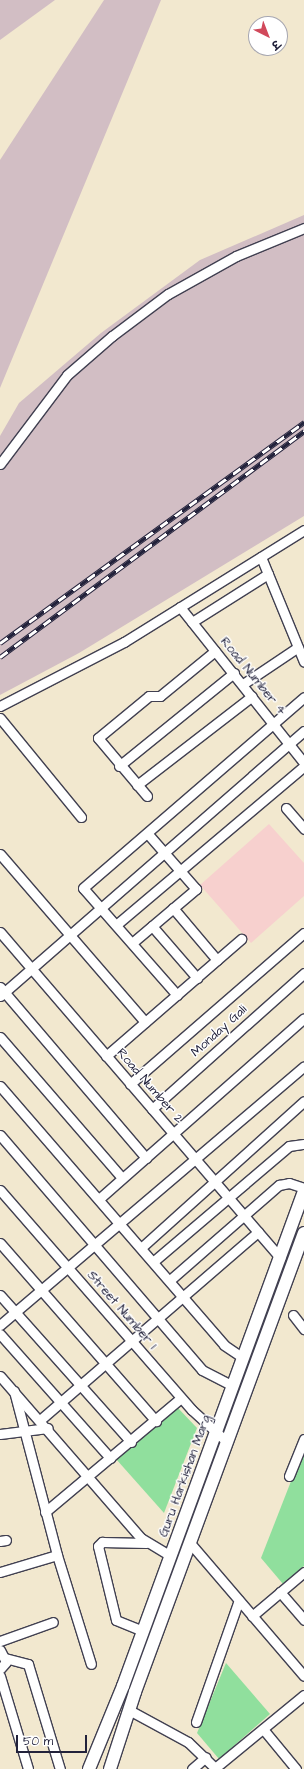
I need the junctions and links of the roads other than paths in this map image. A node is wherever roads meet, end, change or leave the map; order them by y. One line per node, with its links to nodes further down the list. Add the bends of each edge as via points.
1 (304, 228): 2 (street, via 236,256 168,294 112,336 67,375)
2 (0, 464)
3 (304, 530): 4 (street)
4 (261, 557): 5 (street); 6 (street)
5 (268, 574): 7 (street); 8 (street)
6 (180, 607): 7 (street, Road Number 4); 15 (street, via 124,642)
7 (192, 622): 9 (street, Road Number 4)
8 (298, 647): 10 (street); 12 (street)
9 (215, 651): 11 (street, Road Number 4); 21 (street, via 160,696 149,696 100,735 99,742)
10 (304, 662)
11 (234, 674): 12 (street, Road Number 4); 21 (street)
12 (243, 684): 13 (street, Road Number 4)
13 (252, 696): 17 (street, Road Number 4); 23 (street)
14 (304, 697): 17 (street)
15 (0, 706)
16 (0, 718): 26 (street)
17 (274, 722): 19 (street, Road Number 4); 28 (street)
18 (304, 730): 19 (street)
19 (291, 742): 20 (street, Road Number 4); 29 (street)
20 (304, 763)
21 (119, 766): 23 (street)
22 (304, 766): 31 (street)
23 (137, 785): 24 (street)
24 (147, 796)
25 (286, 808): 27 (street)
26 (82, 817)
27 (304, 829)
28 (147, 833): 29 (street); 32 (street, via 83,888)
29 (164, 852): 31 (street); 32 (street)
30 (0, 854): 38 (street)
31 (180, 871): 33 (street, via 196,889); 34 (street)
32 (101, 908): 34 (street); 38 (street)
33 (173, 908): 35 (street); 41 (street)
34 (116, 925): 40 (street)
35 (152, 926): 40 (street); 44 (street)
36 (0, 932): 42 (street, Road Number 2)
37 (304, 933): 52 (street)
38 (70, 935): 42 (street); 48 (street)
39 (241, 939): 41 (street)
40 (132, 943): 46 (street)
41 (217, 960): 44 (street)
42 (32, 969): 45 (street); 50 (street, Road Number 2)
43 (304, 973): 55 (street, Monday Gali)
44 (196, 978): 46 (street)
45 (2, 992): 59 (street)
46 (177, 994): 48 (street)
47 (304, 1018): 56 (street)
48 (145, 1022): 50 (street)
49 (0, 1037): 61 (street)
50 (106, 1056): 52 (street, Road Number 2)
51 (304, 1066): 60 (street)
52 (130, 1084): 55 (street, Road Number 2)
53 (0, 1086): 66 (street)
54 (304, 1101): 62 (street)
55 (152, 1109): 56 (street, Road Number 2)
56 (173, 1134): 59 (street); 60 (street, Road Number 2)
57 (0, 1135): 73 (street)
58 (304, 1144): 67 (street, via 289,1146)
59 (146, 1158): 61 (street)
60 (196, 1160): 62 (street, Road Number 2); 69 (street)
61 (122, 1178): 66 (street)
62 (215, 1182): 67 (street, Road Number 2); 74 (street)
63 (304, 1188): 68 (street, via 284,1183)
64 (0, 1190): 77 (street, Street Number 1)
65 (304, 1191): 75 (main road, Guru Harkishan Marg)
66 (99, 1198): 69 (street)
67 (228, 1198): 68 (street, Road Number 2); 76 (street)
68 (244, 1216): 70 (street, Road Number 2); 78 (street)
69 (120, 1224): 73 (street); 74 (street)
70 (258, 1232): 75 (street, Road Number 2); 81 (street)
71 (304, 1233): 105 (main road)
72 (0, 1243): 79 (street)
73 (96, 1244): 77 (street); 84 (street)
74 (142, 1247): 76 (street)
75 (280, 1258): 89 (main road, Guru Harkishan Marg)
76 (154, 1261): 78 (street)
77 (68, 1268): 79 (street); 88 (street, Street Number 1)
78 (170, 1280): 81 (street)
79 (41, 1290): 82 (street); 90 (street)
80 (0, 1295): 82 (street)
81 (184, 1297): 84 (street); 89 (street, via 224,1345)
82 (15, 1312): 85 (street); 92 (street)
83 (292, 1315): 86 (street)
84 (157, 1320): 88 (street); 93 (street, via 202,1370)
85 (0, 1325)
86 (304, 1329)
87 (0, 1334): 96 (street)
88 (132, 1341): 90 (street); 95 (street, Street Number 1)
89 (243, 1358): 93 (main road, Guru Harkishan Marg)
90 (106, 1364): 92 (street); 98 (street)
91 (0, 1376): 94 (street)
92 (81, 1386): 96 (street); 104 (street)
93 (233, 1386): 101 (main road, Guru Harkishan Marg)
94 (14, 1390): 97 (street); 100 (street)
95 (181, 1398): 98 (street); 101 (street, Street Number 1)
96 (61, 1403): 97 (street); 106 (street)
97 (40, 1420): 99 (street)
98 (156, 1421): 104 (street)
99 (48, 1428): 100 (street); 108 (street)
100 (24, 1431): 102 (street); 109 (street)
101 (215, 1433): 105 (street, Street Number 1); 113 (main road, Guru Harkishan Marg)
102 (0, 1434)
103 (304, 1439): 107 (street)
104 (131, 1442): 106 (street)
105 (227, 1442): 111 (main road)
106 (110, 1458): 108 (street)
107 (289, 1476)
108 (89, 1477): 109 (street); 110 (street)
109 (45, 1512): 112 (street)
110 (146, 1543): 113 (street); 121 (street, via 102,1542 98,1546 116,1620)
111 (190, 1543): 117 (street); 129 (main road)
112 (57, 1555): 114 (street); 124 (street)
113 (171, 1556): 121 (main road, Guru Harkishan Marg)
114 (0, 1572)
115 (304, 1572): 116 (street)
116 (280, 1592): 118 (street); 119 (street)
117 (239, 1600): 118 (street); 130 (street)
118 (252, 1616): 127 (street)
119 (304, 1620)
120 (53, 1622): 122 (street)
121 (143, 1631): 136 (main road, Guru Harkishan Marg)
122 (0, 1642)
123 (2, 1654): 125 (street, via 6,1665); 135 (street, via 28,1664)
124 (91, 1664)
125 (0, 1669)
126 (0, 1676): 134 (street)
127 (304, 1676)
128 (304, 1695): 131 (street)
129 (129, 1710): 132 (street, via 174,1732); 137 (main road)
130 (196, 1722)
131 (263, 1729): 133 (street); 139 (street)
132 (206, 1757): 133 (street); 138 (street)
133 (216, 1768)
134 (28, 1769)
135 (60, 1769)
136 (89, 1769)
137 (110, 1769)
138 (192, 1769)
139 (296, 1769)

